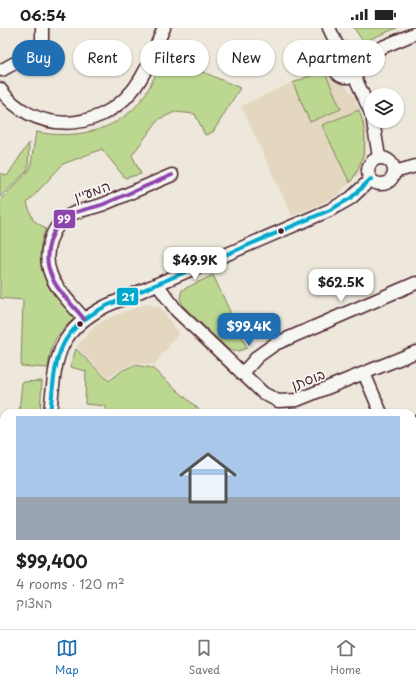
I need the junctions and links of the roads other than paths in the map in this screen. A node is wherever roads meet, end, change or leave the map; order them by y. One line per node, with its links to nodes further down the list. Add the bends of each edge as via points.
1 (42, 28): 7 (street, via 42,48)
2 (164, 28): 9 (street, via 142,77 133,90 114,106 97,115 75,122 43,120 20,109)
3 (329, 28): 5 (street)
4 (416, 33): 6 (street)
5 (335, 40)
6 (385, 46)
7 (1, 72)
8 (354, 76): 10 (street)
9 (0, 89)
10 (364, 97)
11 (374, 128): 12 (street)
12 (379, 157): 14 (street, via 390,161); 16 (street, via 369,164 368,172)
13 (416, 166): 14 (street)
14 (394, 172): 16 (street, via 391,180 387,182 378,184)
15 (172, 175): 19 (street, המעיין, via 99,206 70,215 56,227 48,250 50,274)
16 (371, 179): 18 (street, via 351,198 330,210)
17 (416, 283): 22 (street, via 275,344 258,356)
18 (158, 284): 19 (street); 22 (street, בוסתן, via 177,310)
19 (84, 318): 23 (street, via 69,333 60,348)
20 (416, 352): 21 (street, בוסתן)
21 (364, 373): 22 (street, בוסתן, via 287,402 266,396); 24 (street)
22 (242, 374)
23 (50, 409)
24 (379, 409)

